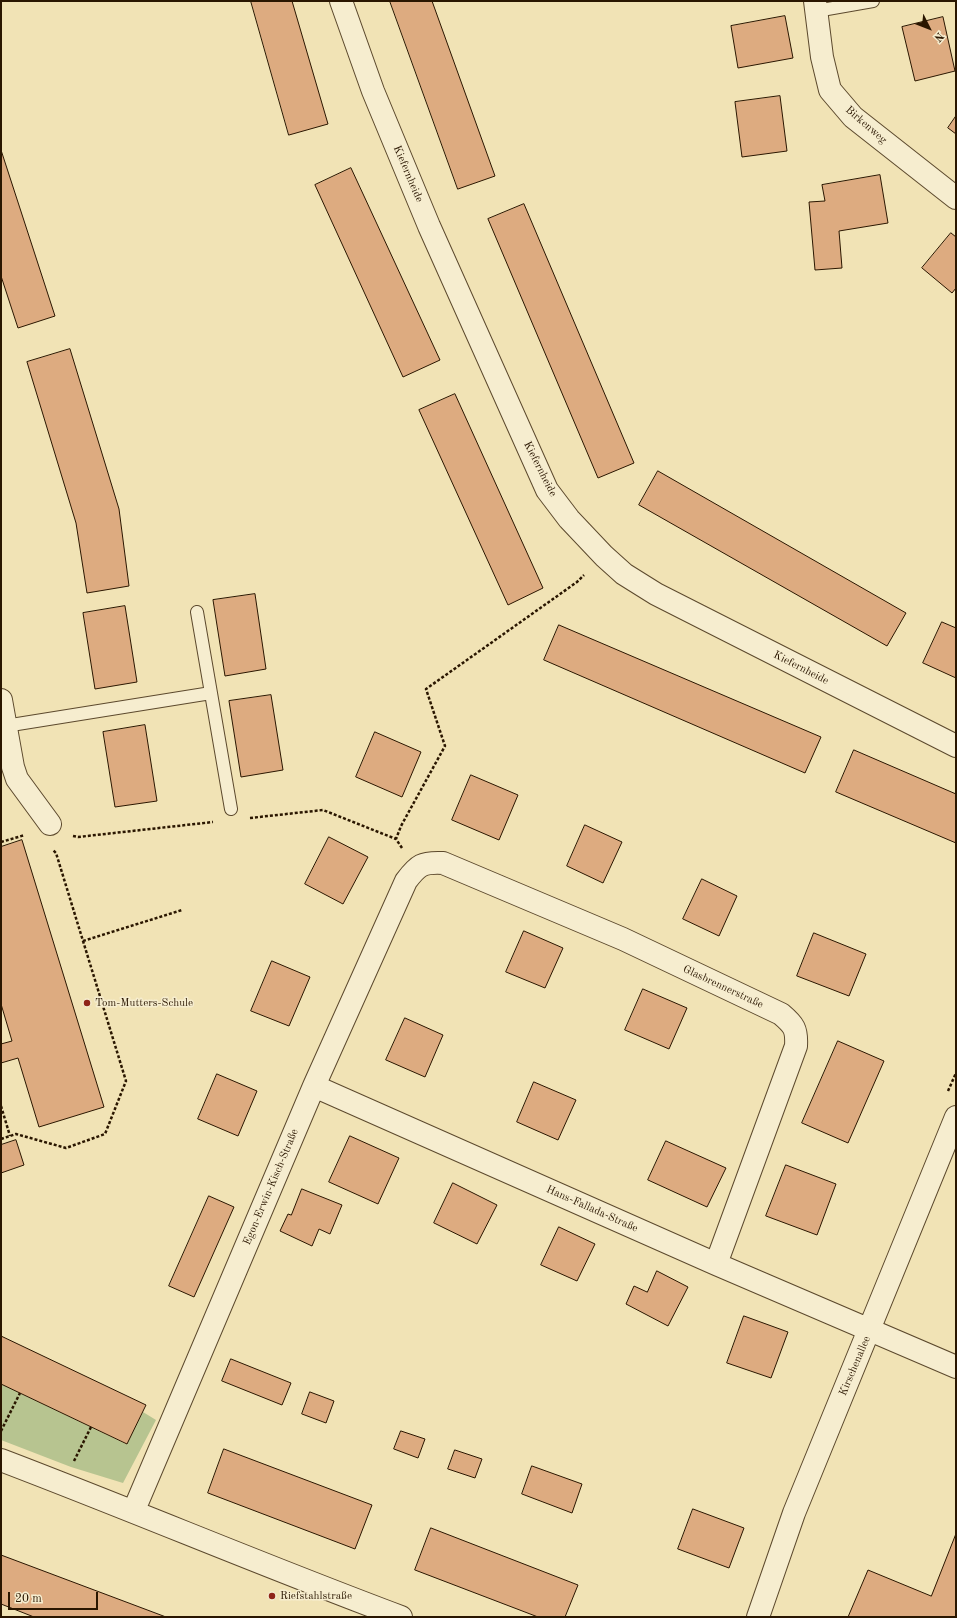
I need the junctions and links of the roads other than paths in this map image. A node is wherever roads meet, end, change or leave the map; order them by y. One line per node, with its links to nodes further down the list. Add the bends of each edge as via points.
1 (341, 1): 9 (street, Kiefernheide, via 373,91 426,219 548,490 569,519 624,574 656,594)
2 (873, 1): 3 (lane)
3 (816, 6): 4 (street, Birkenweg, via 822,57 830,90 853,117)
4 (956, 198)
5 (197, 612): 6 (lane)
6 (211, 693): 8 (lane); 10 (lane)
7 (1, 700): 8 (street)
8 (5, 726): 11 (street, via 17,778)
9 (956, 746)
10 (231, 809)
11 (50, 824)
12 (416, 868): 13 (street, Egon-Erwin-Kisch-Straße, via 406,881); 15 (street, Glasbrennerstraße, via 428,862 443,863 630,943 781,1014 791,1023 797,1032 796,1046)
13 (314, 1086): 15 (street, Hans-Fallada-Straße); 19 (street, Egon-Erwin-Kisch-Straße)
14 (956, 1117): 16 (street, Kirschenallee)
15 (716, 1264): 16 (street, Hans-Fallada-Straße)
16 (870, 1330): 17 (street, Hans-Fallada-Straße); 21 (street, Kirschenallee, via 794,1513)
17 (956, 1367)
18 (1, 1460): 19 (street)
19 (134, 1510): 20 (street, via 286,1574)
20 (401, 1617)
21 (758, 1617)

